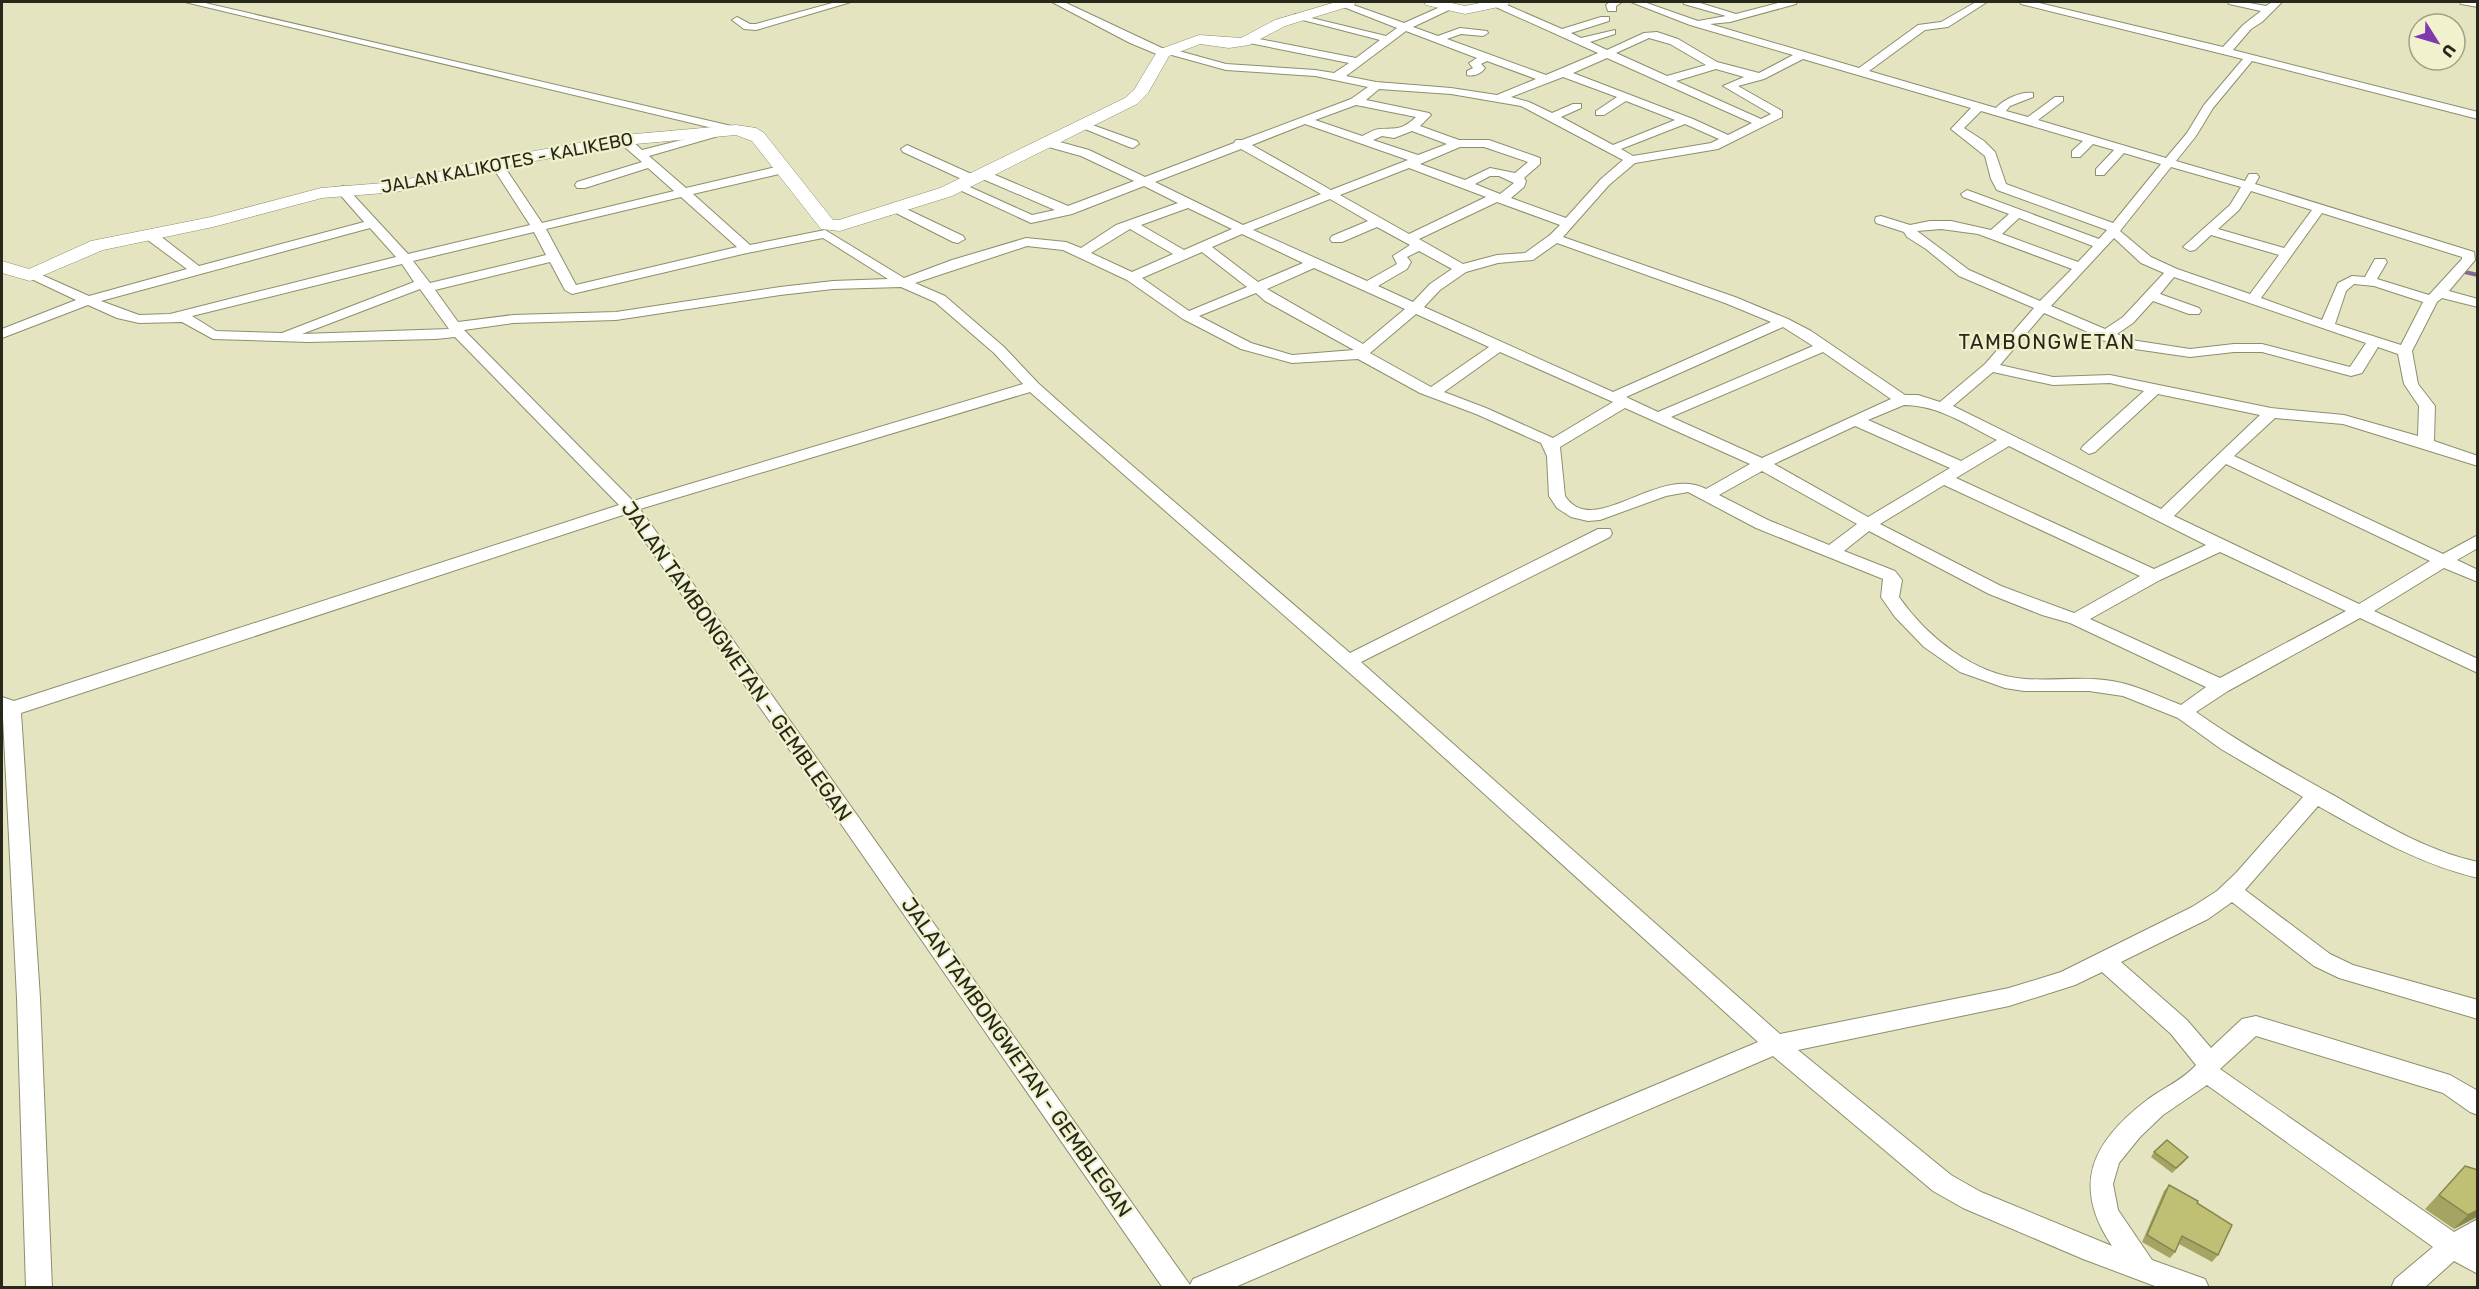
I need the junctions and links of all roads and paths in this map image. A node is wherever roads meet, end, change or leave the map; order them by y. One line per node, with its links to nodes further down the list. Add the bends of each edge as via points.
1 (190, 2): 65 (street)
2 (846, 2): 17 (street, via 756,27 736,21)
3 (1056, 2): 33 (street, via 1127,38)
4 (1431, 2): 16 (street)
5 (1498, 2): 16 (street, via 1465,10); 21 (street)
6 (1636, 2): 22 (street)
7 (1688, 2): 19 (street)
8 (1792, 2): 19 (street)
9 (1982, 2): 40 (street, via 1944,25 1922,27)
10 (2025, 2): 32 (street)
11 (2233, 2): 15 (street)
12 (2465, 2): 14 (street)
13 (1345, 3): 18 (street); 24 (street)
14 (2478, 4)
15 (2273, 6): 32 (street)
16 (1448, 7): 24 (street)
17 (751, 16)
18 (1299, 16): 28 (street); 29 (street)
19 (1737, 17): 22 (street)
20 (1605, 19): 27 (street)
21 (1537, 21): 23 (street); 27 (street)
22 (1694, 23): 35 (street)
23 (1523, 26)
24 (1405, 27): 28 (street); 30 (street)
25 (1611, 32): 31 (street)
26 (1483, 33): 30 (street, via 1460,31)
27 (1562, 33): 31 (street)
28 (1387, 39): 38 (street)
29 (1249, 40): 33 (street, via 1229,43 1199,39); 38 (street)
30 (1436, 40): 36 (street)
31 (1581, 41): 34 (street)
32 (2226, 51): 37 (street)
33 (1166, 52): 43 (street, via 1226,67); 63 (street, via 1137,97)
34 (1606, 53): 39 (street, via 1653,34); 42 (street); 46 (street)
35 (1802, 55): 40 (street); 44 (street, via 1764,77)
36 (1485, 57): 41 (street, via 1474,63 1480,68); 45 (street)
37 (2250, 57): 57 (street); 81 (street)
38 (1357, 61): 43 (street)
39 (1718, 65): 44 (street); 46 (street)
40 (1860, 72): 54 (street)
41 (1471, 73)
42 (1563, 73): 45 (street); 49 (street)
43 (1338, 76): 47 (street)
44 (1756, 76): 62 (street, via 1729,86 1778,113)
45 (1546, 79): 50 (street)
46 (1666, 81): 62 (street)
47 (1376, 85): 50 (street); 52 (street)
48 (2029, 95): 55 (street, via 2006,104)
49 (1624, 97): 56 (street); 60 (street)
50 (1499, 98): 58 (street, via 1525,104)
51 (2059, 99): 61 (street)
52 (1355, 100): 59 (street); 64 (street, via 1425,115)
53 (1577, 106): 58 (street)
54 (1979, 106): 55 (street); 111 (street, via 1957,129 1985,148 2001,187)
55 (1999, 112): 61 (street)
56 (1600, 113)
57 (2478, 116)
58 (1550, 118): 76 (street)
59 (1303, 120): 69 (street); 71 (street)
60 (1684, 120): 66 (street); 76 (street)
61 (2030, 121): 67 (street)
62 (1761, 123): 66 (street)
63 (1084, 124): 70 (street); 72 (street)
64 (1412, 127): 69 (street, via 1397,134 1378,132); 73 (street)
65 (733, 130): 68 (street, JALAN KALIKOTES - KALIKEBO); 77 (street); 84 (street, JALAN KALIKOTES - KALIKEBO, via 755,134)
66 (1728, 139): 79 (street, via 1698,150)
67 (2092, 139): 74 (street); 78 (street)
68 (624, 140): 77 (street); 82 (street, JALAN KALIKOTES - KALIKEBO)
69 (1364, 140): 80 (street)
70 (1049, 143): 87 (street); 89 (street, via 1085,153)
71 (1240, 143): 89 (street); 95 (street)
72 (1133, 144)
73 (1458, 144): 80 (street); 86 (street, via 1480,142 1536,161)
74 (2122, 148): 81 (street); 85 (street)
75 (907, 149): 87 (street)
76 (1612, 149): 79 (street)
77 (641, 154): 83 (street)
78 (2076, 154)
79 (1631, 160): 104 (street)
80 (1415, 162): 91 (street); 95 (street)
81 (2168, 162): 88 (street); 111 (street)
82 (496, 163): 92 (street, JALAN KALIKOTES - KALIKEBO, via 396,187); 107 (street)
83 (651, 164): 90 (street); 93 (street)
84 (784, 169): 93 (street); 108 (street, JALAN KALIKOTES - KALIKEBO)
85 (2100, 172)
86 (1516, 178): 91 (street, via 1489,170); 96 (street, via 1520,184)
87 (971, 180): 98 (street); 100 (street); 100 (street, via 1031,219)
88 (2252, 180): 99 (street); 112 (street, via 2235,207)
89 (1143, 181): 97 (street); 100 (street)
90 (581, 184)
91 (1466, 185): 96 (street)
92 (342, 189): 105 (street, JALAN TAMBONGWETAN - GEMBLEGAN); 114 (street, JALAN KALIKOTES - KALIKEBO)
93 (685, 192): 107 (street); 122 (street)
94 (1967, 194): 101 (street)
95 (1332, 195): 103 (street); 110 (street)
96 (1498, 197): 104 (street); 118 (street)
97 (1191, 203): 106 (street); 110 (street)
98 (896, 208): 108 (street); 115 (street)
99 (2319, 209): 124 (street); 144 (street, via 2434,237 2469,256)
100 (1068, 211)
101 (2016, 214): 113 (street); 119 (street)
102 (1881, 220): 109 (street)
103 (1377, 222): 117 (street); 118 (street)
104 (1567, 223): 116 (street)
105 (374, 224): 127 (street, JALAN TAMBONGWETAN - GEMBLEGAN); 133 (street)
106 (1130, 224): 123 (street); 125 (street)
107 (538, 227): 126 (street); 127 (street)
108 (826, 229): 122 (street); 138 (street)
109 (1909, 229): 113 (street, via 1932,223 1960,225); 148 (street, via 1964,273)
110 (1241, 230): 120 (street); 129 (street)
111 (2113, 230): 119 (street); 134 (street, via 2146,260)
112 (2209, 230): 121 (street); 124 (street)
113 (1993, 235): 131 (street)
114 (150, 236): 133 (street); 135 (street, JALAN KALIKOTES - KALIKEBO, via 98,245)
115 (958, 238)
116 (1555, 238): 132 (street, via 1528,257 1497,259); 154 (street)
117 (1337, 240)
118 (1414, 242): 132 (street); 140 (street, via 1400,256 1402,266)
119 (2100, 244): 131 (street)
120 (1204, 247): 125 (street); 141 (street)
121 (2190, 247)
122 (747, 249): 142 (street)
123 (1082, 253): 136 (street); 138 (street, via 1053,244 1026,242)
124 (2288, 254): 146 (street)
125 (1184, 255): 136 (street)
126 (554, 257): 139 (street); 142 (street)
127 (405, 259): 139 (street, JALAN TAMBONGWETAN - GEMBLEGAN); 152 (street)
128 (2380, 262): 137 (street)
129 (1313, 263): 140 (street); 141 (street)
130 (2, 267): 135 (street)
131 (2080, 267): 148 (street)
132 (1461, 269): 149 (street)
133 (196, 270): 145 (street)
134 (2172, 273): 143 (street); 146 (street)
135 (30, 275): 145 (street)
136 (1132, 277): 151 (street)
137 (2369, 281): 144 (street); 155 (street, via 2344,283)
138 (903, 283): 153 (street, via 833,285); 166 (street, via 940,299 999,350)
139 (426, 285): 156 (street, JALAN TAMBONGWETAN - GEMBLEGAN); 158 (street)
140 (1367, 287): 149 (street)
141 (1257, 288): 151 (street); 164 (street)
142 (572, 290): 153 (street)
143 (2151, 295): 150 (street); 159 (street, via 2128,320)
144 (2436, 297): 147 (street); 163 (street)
145 (88, 300): 152 (street, via 132,318); 157 (street)
146 (2252, 301): 155 (street)
147 (2478, 303)
148 (2043, 307): 159 (street); 165 (street)
149 (1413, 309): 161 (street); 164 (street)
150 (2194, 311)
151 (1188, 316): 164 (street, via 1246,346 1278,357)
152 (169, 318): 158 (street, via 189,319 213,335)
153 (591, 318): 156 (street, via 513,319)
154 (1783, 322): 162 (street); 169 (street)
155 (2327, 326): 160 (street)
156 (457, 329): 158 (street, via 436,335); 185 (street, JALAN TAMBONGWETAN - GEMBLEGAN)
157 (2, 334)
158 (283, 336)
159 (2104, 336): 160 (street, via 2174,352 2262,348 2347,372 2357,370)
160 (2374, 342): 163 (street)
161 (1498, 347): 168 (street); 169 (street)
162 (1822, 347): 170 (street); 173 (street)
163 (2405, 351): 176 (street, via 2411,384 2427,406)
164 (1362, 352): 168 (street)
165 (1990, 367): 167 (street, via 2053,381 2104,379); 171 (street)
166 (1033, 386): 185 (street); 197 (street)
167 (2155, 388): 172 (street); 178 (street)
168 (1432, 393): 177 (street, via 1481,411)
169 (1619, 399): 173 (street); 177 (street)
170 (1902, 400): 171 (street); 174 (street)
171 (1943, 407): 175 (street)
172 (2271, 413): 176 (street, via 2344,420); 179 (street)
173 (1659, 417): 181 (street)
174 (1855, 420): 181 (street); 182 (street)
175 (2007, 440): 182 (street); 186 (street)
176 (2426, 443): 180 (street)
177 (1553, 446): 184 (street, via 1555,490 1562,505 1580,515 1604,514 1678,487 1691,487)
178 (2089, 449)
179 (2224, 457): 186 (street); 192 (street)
180 (2478, 461)
181 (1762, 464): 184 (street); 187 (street)
182 (1961, 467): 183 (street)
183 (1943, 478): 187 (street); 193 (street)
184 (1707, 495): 191 (street, via 1762,524)
185 (630, 507): 200 (street); 214 (street, JALAN TAMBONGWETAN - GEMBLEGAN)
186 (2163, 517): 190 (street)
187 (1868, 525): 191 (street); 196 (street, via 1949,569)
188 (1604, 533): 197 (street)
189 (2478, 540): 192 (street)
190 (2220, 545): 193 (street); 195 (street)
191 (1831, 552): 201 (street, via 1889,575 1893,580 1890,597 1898,607 1936,646 1972,671 1996,681 2025,685 2113,687)
192 (2446, 561): 194 (street); 195 (street)
193 (2154, 576): 196 (street)
194 (2478, 577)
195 (2360, 611): 198 (street); 199 (street)
196 (2076, 619): 199 (street)
197 (1348, 661): 207 (street)
198 (2478, 668)
199 (2221, 686): 201 (street, via 2194,702)
200 (4, 707): 215 (street, via 34,1108)
201 (2185, 713): 202 (street, via 2228,744)
202 (2310, 792): 203 (street, via 2419,853); 204 (street)
203 (2476, 862)
204 (2231, 890): 205 (street, via 2200,914); 206 (street, via 2322,960 2347,972)
205 (2106, 961): 207 (street, via 2067,980 2009,997); 208 (street, via 2206,1057)
206 (2478, 1010)
207 (1772, 1039): 213 (street, via 1942,1183 2027,1224); 216 (street)
208 (2207, 1068): 209 (street, via 2250,1026 2256,1026 2450,1085); 211 (street); 213 (street, via 2132,1126 2107,1164 2102,1199 2118,1233)
209 (2478, 1105)
210 (2478, 1231): 211 (street)
211 (2454, 1246): 212 (street); 218 (street)
212 (2478, 1263)
213 (2142, 1267): 217 (street)
214 (1177, 1285)
215 (39, 1287)
216 (1203, 1287)
217 (2196, 1287)
218 (2404, 1287)

